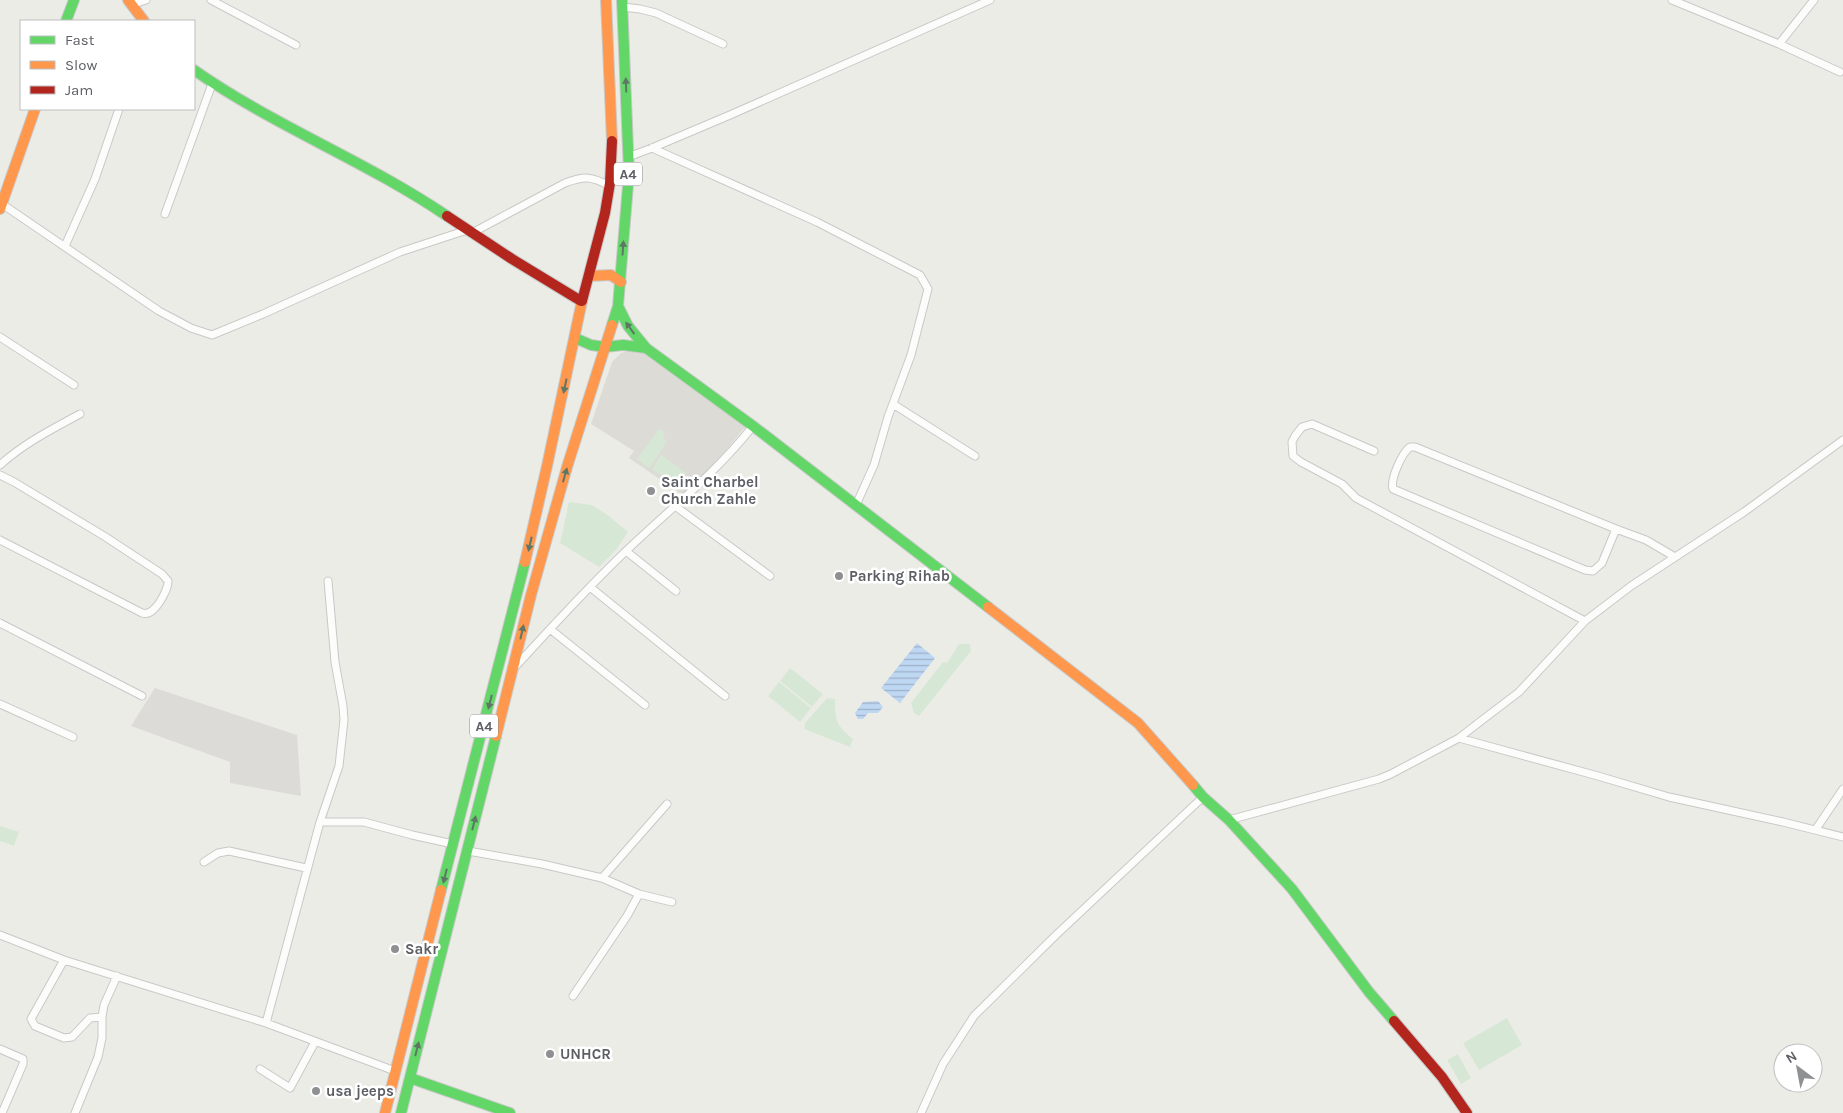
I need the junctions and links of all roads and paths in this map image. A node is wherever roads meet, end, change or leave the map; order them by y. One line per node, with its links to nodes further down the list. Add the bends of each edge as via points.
1 (74, 0): 10 (main road)
2 (146, 0): 8 (street)
3 (210, 0): 14 (street)
4 (606, 0): 22 (main road, A4, via 612,105)
5 (990, 0): 20 (street)
6 (1672, 0): 13 (street)
7 (1814, 0): 13 (street)
8 (129, 3): 11 (main road)
9 (623, 4): 12 (street, via 656,13); 21 (main road, A4, one-way to 9)
10 (66, 20)
11 (143, 20)
12 (723, 44)
13 (1779, 44): 16 (street)
14 (296, 45)
15 (195, 71): 17 (main road)
16 (1842, 72)
17 (212, 84): 24 (street); 25 (main road, via 400,185)
18 (35, 110): 23 (main road)
19 (118, 110): 26 (street, via 95,179)
20 (652, 148): 21 (street); 36 (street, via 817,222 920,275 928,289 911,355)
21 (628, 157): 28 (main road, A4, one-way to 21)
22 (609, 186): 25 (street, via 598,180 580,178); 27 (main road, A4)
23 (1, 206): 26 (street)
24 (165, 214)
25 (469, 231): 26 (street, via 400,252 212,335 159,311); 29 (main road)
26 (65, 246)
27 (590, 276): 28 (main road, via 609,273); 29 (main road, A4)
28 (621, 282): 30 (main road, A4)
29 (581, 301): 32 (main road, A4)
30 (618, 306): 33 (main road, A4); 34 (main road, one-way to 30, via 628,326)
31 (0, 337): 35 (street)
32 (575, 338): 33 (main road); 71 (main road, A4, one-way to 71, via 528,551)
33 (605, 347): 34 (main road); 57 (main road, A4, one-way to 33, via 540,562)
34 (646, 348): 38 (main road)
35 (74, 385)
36 (893, 404): 41 (street); 45 (street, via 874,465)
37 (80, 414): 42 (street, via 54,427)
38 (753, 426): 44 (street, via 713,472); 45 (main road)
39 (1843, 440): 49 (street, via 1744,512)
40 (1374, 451): 54 (street, via 1312,424 1298,430 1292,442 1296,459 1342,484 1356,498)
41 (975, 456)
42 (0, 465)
43 (0, 475): 47 (street, via 162,574 168,580 168,586 153,611 142,614)
44 (675, 506): 48 (street); 50 (street)
45 (856, 506): 65 (main road, via 1138,723)
46 (1616, 529): 46 (street, via 1415,447 1404,453 1392,481 1393,489 1585,570 1593,571 1602,563); 49 (street, via 1646,540)
47 (0, 540)
48 (626, 551): 52 (street); 53 (street)
49 (1675, 557): 54 (street)
50 (770, 576)
51 (328, 581): 68 (street, via 344,720 339,766)
52 (590, 587): 56 (street); 59 (street)
53 (676, 591)
54 (1585, 621): 63 (street, via 1519,692)
55 (0, 624): 58 (street)
56 (550, 628): 57 (street); 61 (street)
57 (513, 670): 72 (main road, A4, one-way to 57)
58 (142, 696)
59 (725, 696)
60 (0, 704): 62 (street)
61 (645, 705)
62 (73, 737)
63 (1459, 738): 67 (street, via 1379,779); 69 (street, via 1669,797)
64 (1843, 790): 69 (street)
65 (1203, 797): 67 (main road); 94 (street, via 974,1016 943,1064)
66 (667, 804): 75 (street)
67 (1228, 820): 95 (main road, via 1292,888 1369,992 1442,1076)
68 (320, 822): 71 (street, via 364,822); 74 (street)
69 (1816, 830): 70 (street)
70 (1843, 837)
71 (453, 844): 87 (main road, A4, one-way to 87)
72 (468, 851): 75 (street); 88 (main road, A4, one-way to 72)
73 (204, 862): 74 (street, via 218,853 229,852)
74 (306, 868): 83 (street)
75 (602, 878): 76 (street)
76 (639, 894): 77 (street); 81 (street)
77 (672, 902)
78 (0, 935): 79 (street)
79 (64, 960): 80 (street); 82 (street, via 31,1019 35,1026 72,1038 90,1018)
80 (117, 976): 82 (street); 83 (street)
81 (573, 996)
82 (102, 1017): 90 (street, via 100,1048)
83 (266, 1023): 84 (street)
84 (315, 1042): 86 (street, via 290,1088); 87 (street)
85 (0, 1049): 89 (street, via 23,1059)
86 (260, 1069)
87 (395, 1072): 91 (main road, A4)
88 (410, 1078): 92 (main road, A4); 93 (main road)
89 (2, 1113)
90 (75, 1113)
91 (385, 1113)
92 (401, 1113)
93 (510, 1113)
94 (921, 1113)
95 (1467, 1113)

